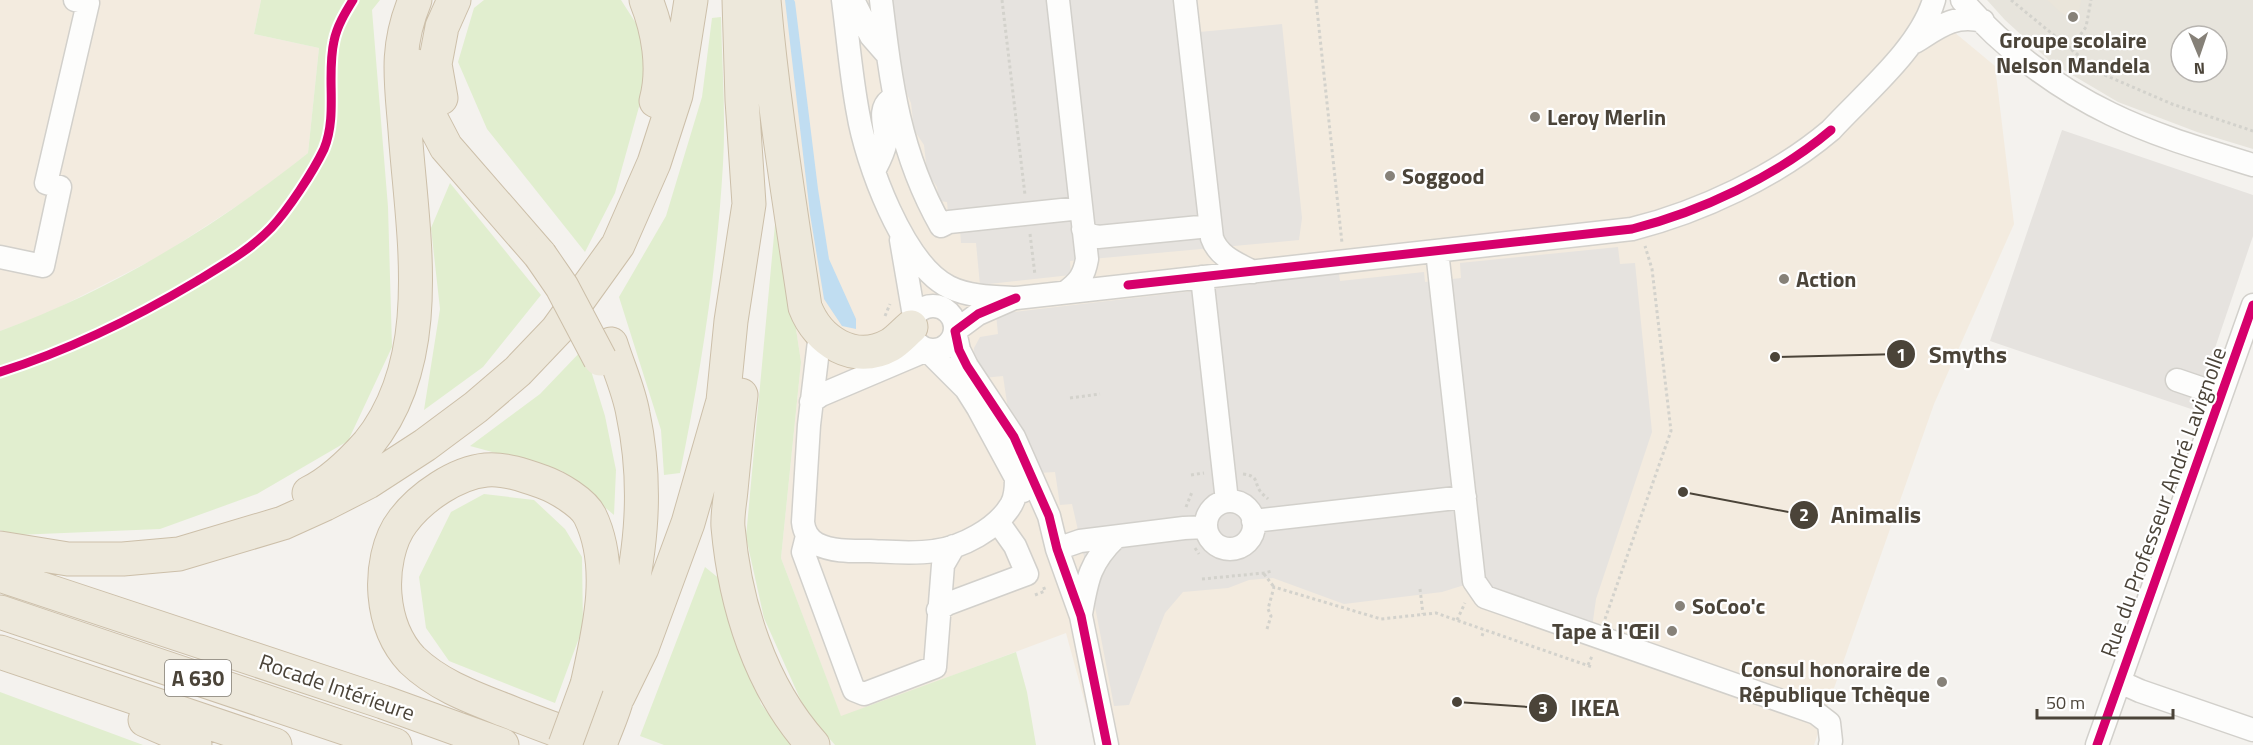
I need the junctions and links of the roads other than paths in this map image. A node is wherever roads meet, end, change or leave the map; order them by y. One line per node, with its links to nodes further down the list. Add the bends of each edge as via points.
1 (75, 0): 29 (street, via 87,3 46,183 60,187 43,266)
2 (415, 0): 53 (highway, via 405,23 399,63 415,265 414,315 400,390 383,425 352,462 318,489)
3 (429, 0): 27 (highway, via 420,25 416,65 423,103 446,147)
4 (454, 0): 27 (highway, via 442,27 435,64 441,99 458,135)
5 (646, 0): 26 (highway, via 656,25 658,93)
6 (691, 0): 26 (highway, via 676,95 654,163)
7 (739, 0): 22 (highway)
8 (764, 0): 37 (highway, via 772,86 805,307)
9 (843, 0): 21 (street, via 858,115)
10 (853, 0): 18 (street, via 871,36)
11 (881, 0): 18 (street)
12 (1058, 0): 23 (street)
13 (1185, 0): 24 (street)
14 (1934, 0): 17 (street)
15 (1962, 0): 16 (street)
16 (1983, 21): 17 (street, via 1961,18); 20 (street, via 2042,73 2111,114 2191,146)
17 (1912, 43): 28 (street, via 1818,141 1778,168 1718,198 1632,229)
18 (886, 53): 19 (street)
19 (893, 97): 21 (street, via 883,114 885,144); 23 (street, via 911,162 941,226 949,222)
20 (2253, 164)
21 (874, 171): 25 (street)
22 (749, 204): 62 (highway, via 723,401 688,523 642,648); 70 (highway, via 750,326 728,525 747,627 770,683)
23 (1082, 218): 24 (street, via 1090,235 1098,237); 32 (street, via 1087,260 1078,282)
24 (1210, 226): 30 (street, via 1215,247)
25 (900, 233): 33 (street, via 930,274 948,287 980,296); 35 (street)
26 (618, 245): 53 (highway, via 557,330 476,407 425,445 368,482 283,523)
27 (545, 249): 38 (highway, bridge, via 562,287)
28 (1437, 251): 30 (street); 43 (street)
29 (0, 257)
30 (1253, 272): 31 (street)
31 (1202, 277): 32 (street); 44 (street)
32 (1065, 292): 33 (street)
33 (1016, 298): 36 (street, via 978,314)
34 (2253, 305): 40 (street, Rue du Professeur André Lavignolle)
35 (917, 331): 36 (street, via 942,348); 36 (street, via 926,307 941,307 952,317); 37 (highway, via 872,352 856,353 836,347); 41 (street); 42 (street, via 966,389)
36 (955, 332): 52 (street, via 967,366 1014,437 1033,477 1049,516)
37 (820, 333): 41 (street)
38 (605, 351): 61 (highway, via 626,465 627,513 616,610 609,638); 62 (highway, via 633,411 642,463 638,560 621,642)
39 (2177, 380): 40 (street)
40 (2221, 395): 60 (street, Rue du Professeur André Lavignolle)
41 (811, 402): 48 (street, via 803,522)
42 (1016, 479): 45 (street, via 1011,505); 52 (street)
43 (1465, 497): 46 (street); 72 (street, via 1470,591 1816,713 1829,723)
44 (1227, 501): 46 (street, via 1241,504); 47 (street, via 1214,507)
45 (998, 522): 50 (street); 55 (street, via 1015,546 1027,574)
46 (1253, 522): 47 (street, via 1251,536 1235,557 1212,542)
47 (1206, 527): 49 (street)
48 (807, 536): 50 (street, via 832,550 921,553); 55 (street, via 803,552 854,690 870,693 935,667)
49 (1116, 537): 52 (street, via 1080,541); 57 (street, via 1095,560)
50 (954, 546): 55 (street, via 943,565)
51 (0, 548): 53 (highway, via 68,559)
52 (1056, 549): 57 (street)
53 (179, 554)
54 (0, 575): 67 (highway, Rocade Intérieure / A 630)
55 (939, 610)
56 (0, 612): 66 (highway, A 630)
57 (1081, 616): 71 (street)
58 (0, 651): 65 (highway)
59 (0, 657): 64 (highway)
60 (2120, 682): 63 (street); 73 (street, Rue du Professeur André Lavignolle)
61 (587, 685): 68 (highway, bridge); 69 (highway, via 598,635 603,563 589,514 560,488 526,475 486,470 453,479 435,490 402,521 387,562 387,613 396,639 437,680 466,695)
62 (618, 697): 69 (highway)
63 (2253, 730)
64 (195, 745)
65 (275, 745)
66 (395, 745)
67 (502, 745)
68 (565, 745)
69 (598, 745)
70 (813, 745)
71 (1107, 745)
72 (1830, 745)
73 (2097, 745)

